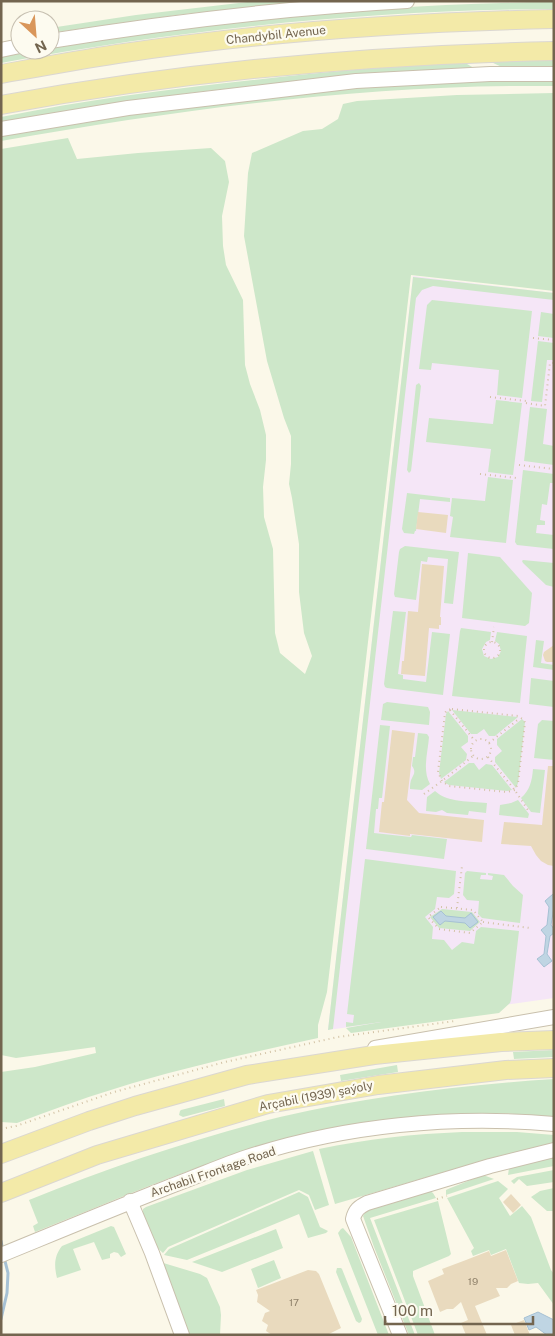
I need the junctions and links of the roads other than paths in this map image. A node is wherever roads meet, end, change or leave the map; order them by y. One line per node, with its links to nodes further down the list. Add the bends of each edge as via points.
1 (407, 1): 3 (street, via 175,23)
2 (554, 19): 6 (main road, Chandybil Avenue, via 465,21 294,33 181,45)
3 (60, 40)
4 (554, 51): 5 (main road)
5 (471, 52): 7 (street); 9 (main road, via 354,59 123,84)
6 (1, 74)
7 (490, 74): 8 (street); 10 (street, via 356,81 245,93)
8 (554, 74)
9 (1, 105)
10 (1, 129)
11 (554, 1017): 14 (street, via 339,1054)
12 (554, 1040): 14 (main road, via 374,1055)
13 (554, 1068): 18 (main road, Arçabil (1939) şaýoly, via 506,1070 378,1085 268,1104 97,1155)
14 (246, 1075): 17 (main road, via 135,1106)
15 (554, 1124): 19 (street, Archabil Frontage Road, via 516,1120 442,1122 360,1131 248,1157)
16 (554, 1150): 22 (street, via 366,1203 354,1212 353,1218)
17 (5, 1152)
18 (1, 1193)
19 (130, 1201): 20 (street, Archabil Frontage Road); 21 (street)
20 (1, 1255)
21 (182, 1335)
22 (400, 1335)

